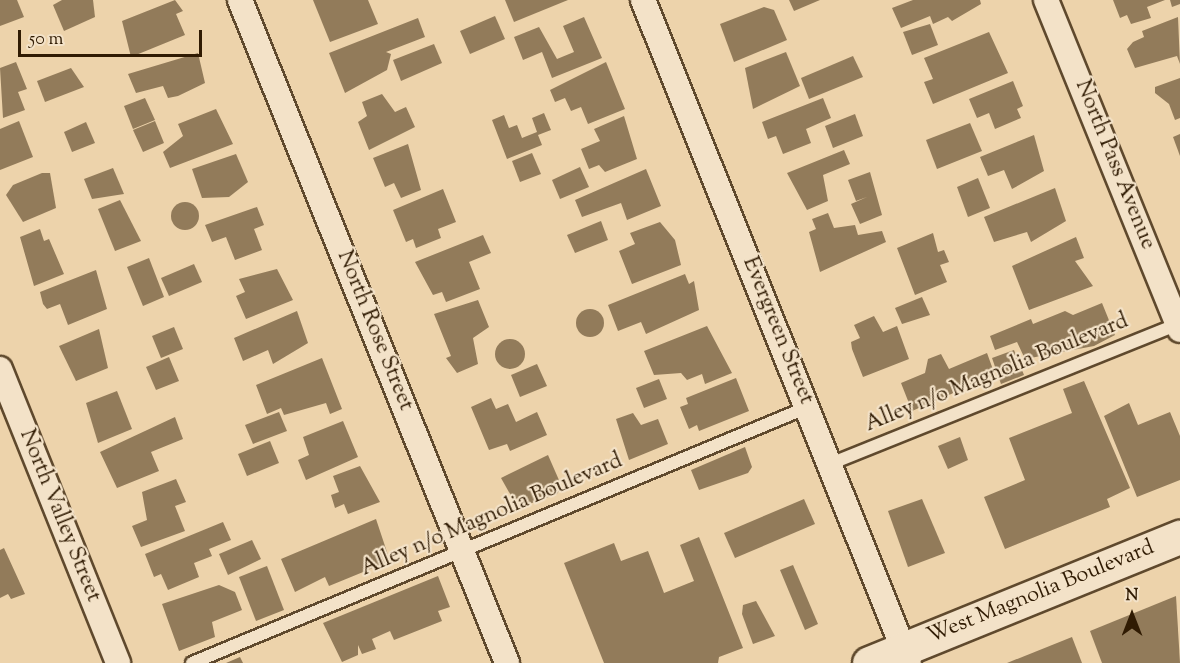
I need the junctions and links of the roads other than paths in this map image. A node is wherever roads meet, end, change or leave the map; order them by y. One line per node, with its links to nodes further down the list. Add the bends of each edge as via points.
1 (240, 0): 9 (street, North Rose Street)
2 (643, 0): 6 (street, Evergreen Street)
3 (1046, 0): 4 (street, North Pass Avenue)
4 (1179, 326): 7 (lane, Alley n/o Magnolia Boulevard)
5 (0, 369): 12 (street, North Valley Street)
6 (808, 407): 7 (street, Evergreen Street); 9 (lane, Alley n/o Magnolia Boulevard)
7 (830, 464): 10 (street, Evergreen Street)
8 (1180, 537): 10 (main road, West Magnolia Boulevard)
9 (463, 552): 11 (street, North Rose Street); 13 (lane, Alley n/o Magnolia Boulevard)
10 (906, 656): 14 (main road, West Magnolia Boulevard)
11 (500, 661)
12 (118, 663)
13 (192, 663)
14 (869, 663)

